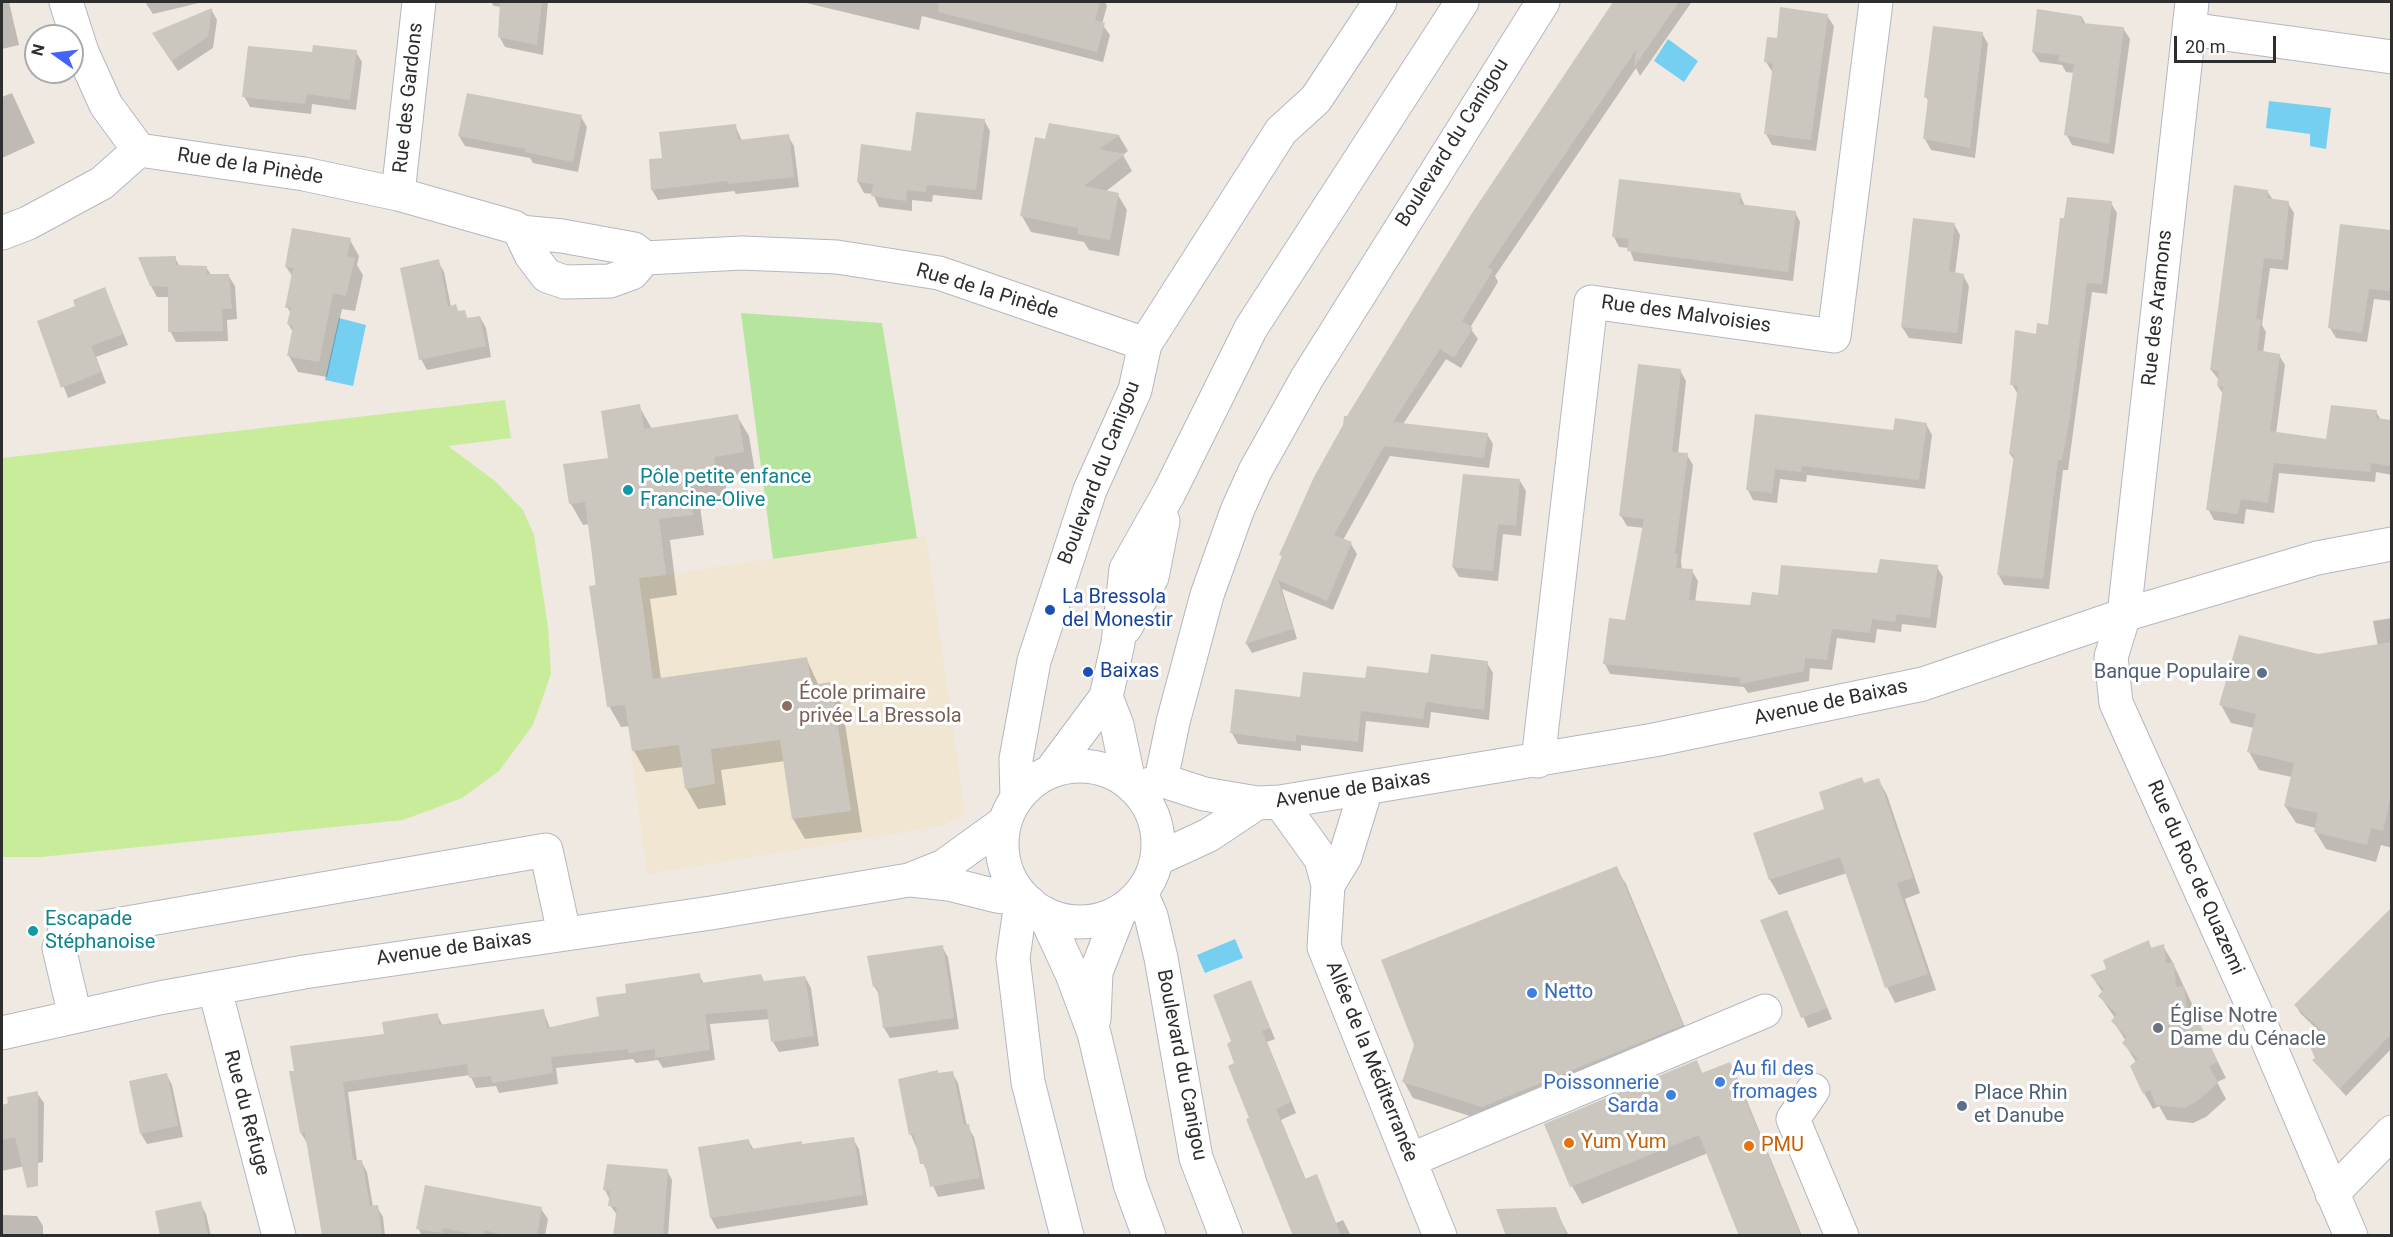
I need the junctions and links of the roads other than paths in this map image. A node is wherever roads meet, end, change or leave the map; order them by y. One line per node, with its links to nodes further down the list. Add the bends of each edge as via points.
1 (66, 2): 9 (street, via 82,52 106,105)
2 (419, 2): 10 (street, Rue des Gardons)
3 (1380, 2): 14 (street, Boulevard du Canigou, via 1316,99 1281,131)
4 (1462, 2): 17 (street, via 1251,328 1169,493 1126,569 1118,643)
5 (1543, 2): 20 (street, Boulevard du Canigou, via 1307,378 1255,471 1207,595 1173,722)
6 (1876, 2): 18 (street, Rue des Malvoisies, via 1834,336 1591,302)
7 (2190, 15): 8 (street); 16 (street, Rue des Aramons)
8 (2391, 57)
9 (139, 150): 10 (street, Rue de la Pinède, via 283,171); 12 (street, via 102,183)
10 (398, 194): 11 (street, Rue de la Pinède)
11 (520, 232): 13 (street, Rue de la Pinède, via 634,249); 13 (street, via 546,276 565,282 610,281 632,273)
12 (2, 233)
13 (645, 258): 14 (street, Rue de la Pinède, via 742,253 837,257 939,273)
14 (1145, 344): 23 (street, Boulevard du Canigou, via 1134,390 1090,490 1034,661)
15 (2391, 544): 16 (street, Avenue de Baixas, via 2317,558)
16 (2124, 615): 18 (street, Avenue de Baixas, via 1923,684); 38 (street, Rue du Roc de Quazemi, via 2111,657 2116,704 2258,1018)
17 (1106, 697): 19 (street); 20 (street)
18 (1538, 761): 21 (street, Avenue de Baixas)
19 (1051, 771): 20 (street, via 1092,766); 23 (street, via 1032,782)
20 (1142, 784): 22 (street, Avenue de Baixas); 24 (street, via 1158,834)
21 (1366, 789): 22 (street, Avenue de Baixas); 26 (street, Allée de la Méditerranée, via 1345,857)
22 (1269, 803): 24 (street, Avenue de Baixas); 26 (street, Allée de la Méditerranée, via 1322,859)
23 (1011, 810): 25 (street, Avenue de Baixas, via 944,866); 28 (street, via 1002,843 1005,863 1013,883)
24 (1157, 859): 27 (street)
25 (909, 880): 28 (street, Avenue de Baixas, via 949,884); 29 (street, Avenue de Baixas)
26 (1328, 885): 37 (street, Allée de la Méditerranée, via 1324,947)
27 (1131, 902): 28 (street, via 1095,921 1069,921); 34 (street, via 1096,972); 42 (street, Boulevard du Canigou, via 1151,916 1196,1158)
28 (1033, 905): 34 (street, via 1072,974); 39 (street, via 1019,916 1013,958 1028,1082)
29 (564, 933): 30 (street, Avenue de Baixas, via 304,972); 32 (street, via 546,850 64,934 59,948)
30 (216, 990): 32 (street, Avenue de Baixas); 40 (street, Rue du Refuge)
31 (1765, 1011): 37 (street)
32 (75, 1016): 33 (street, Avenue de Baixas)
33 (2, 1032)
34 (1094, 1033): 41 (street, via 1130,1184)
35 (1813, 1090): 44 (street, via 1793,1119)
36 (2391, 1132): 38 (street)
37 (1410, 1160): 43 (street, Allée de la Méditerranée)
38 (2332, 1194): 45 (street, Rue du Roc de Quazemi)
39 (1058, 1233)
40 (279, 1236)
41 (1149, 1236)
42 (1226, 1236)
43 (1440, 1236)
44 (1842, 1236)
45 (2351, 1236)

